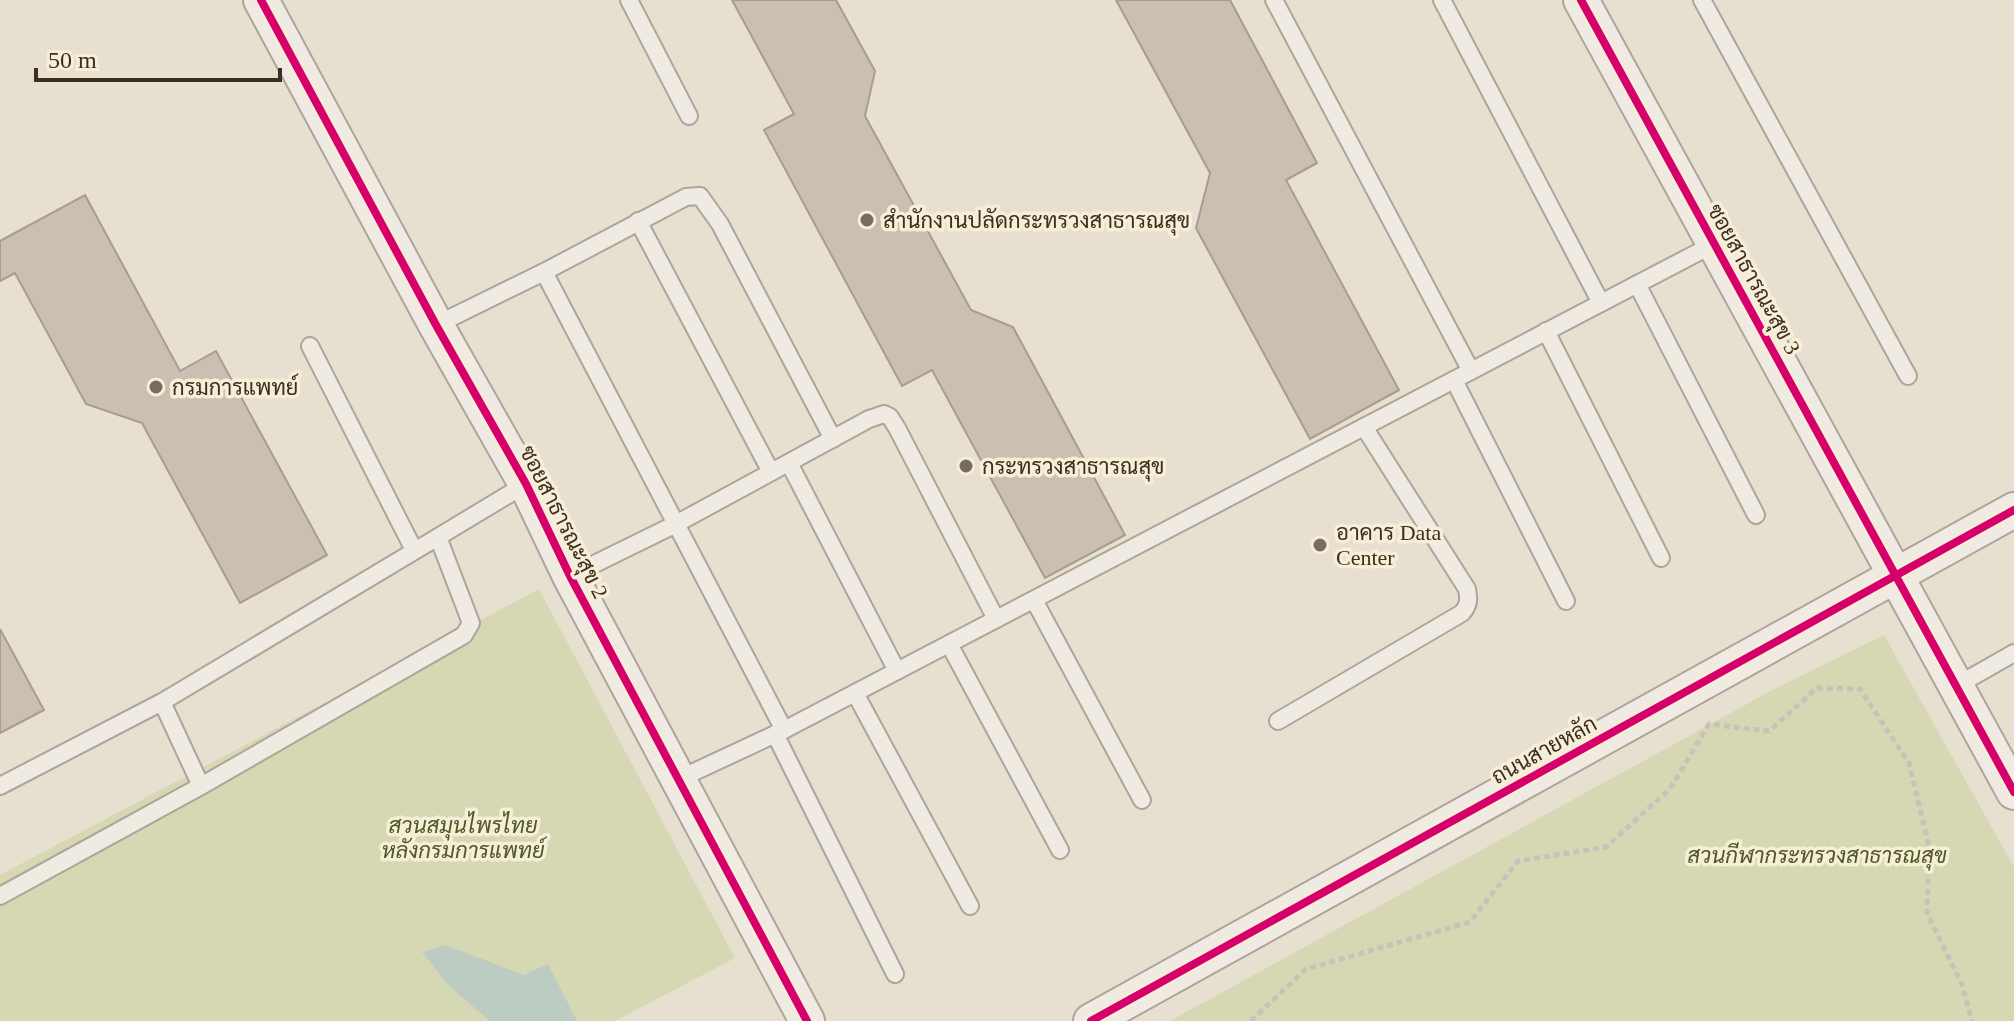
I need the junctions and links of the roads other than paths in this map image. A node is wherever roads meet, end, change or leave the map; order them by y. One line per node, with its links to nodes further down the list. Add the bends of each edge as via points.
1 (261, 0): 13 (street, ซอยสาธารณะสุข 2)
2 (629, 0): 7 (lane)
3 (1274, 0): 16 (lane)
4 (1442, 0): 12 (lane)
5 (1581, 0): 9 (street, ซอยสาธารณะสุข 3)
6 (1702, 0): 17 (lane)
7 (689, 116)
8 (638, 221): 10 (lane); 20 (lane, via 686,197 700,196 720,224); 22 (lane)
9 (1714, 244): 11 (lane); 30 (street, ซอยสาธารณะสุข 3)
10 (544, 272): 13 (lane); 26 (lane)
11 (1637, 284): 12 (lane); 25 (lane)
12 (1601, 303): 14 (lane)
13 (436, 325): 23 (street, ซอยสาธารณะสุข 2)
14 (1546, 331): 16 (lane); 29 (lane)
15 (310, 346): 28 (lane)
16 (1471, 371): 18 (lane)
17 (1908, 376)
18 (1454, 380): 19 (lane); 33 (lane)
19 (1364, 427): 32 (lane); 41 (lane, via 1467,589 1467,607)
20 (833, 439): 21 (lane); 34 (lane, via 877,415 890,417)
21 (789, 463): 22 (lane); 37 (lane)
22 (771, 472): 26 (lane)
23 (526, 484): 27 (lane); 31 (street, ซอยสาธารณะสุข 2)
24 (2014, 510): 30 (street, ถนนสายหลัก)
25 (1756, 515)
26 (674, 525): 31 (lane); 42 (lane)
27 (438, 537): 28 (lane); 45 (lane, via 471,623 464,635)
28 (414, 550): 40 (lane)
29 (1661, 558)
30 (1895, 575): 38 (street, ซอยสาธารณะสุข 3); 53 (street, ถนนสายหลัก)
31 (570, 576): 43 (street, ซอยสาธารณะสุข 2)
32 (1034, 600): 34 (lane); 47 (lane)
33 (1566, 601)
34 (996, 619): 35 (lane)
35 (949, 644): 37 (lane); 48 (lane)
36 (2014, 653): 38 (lane)
37 (897, 671): 39 (lane)
38 (1956, 686): 46 (street, ซอยสาธารณะสุข 3)
39 (855, 693): 42 (lane); 50 (lane)
40 (162, 702): 44 (lane); 45 (lane)
41 (1278, 721)
42 (780, 732): 43 (lane); 51 (lane)
43 (679, 779): 52 (street, ซอยสาธารณะสุข 2)
44 (0, 786)
45 (201, 786): 49 (lane)
46 (2014, 792)
47 (1142, 800)
48 (1060, 850)
49 (0, 896)
50 (970, 906)
51 (895, 974)
52 (807, 1021)
53 (1091, 1021)

